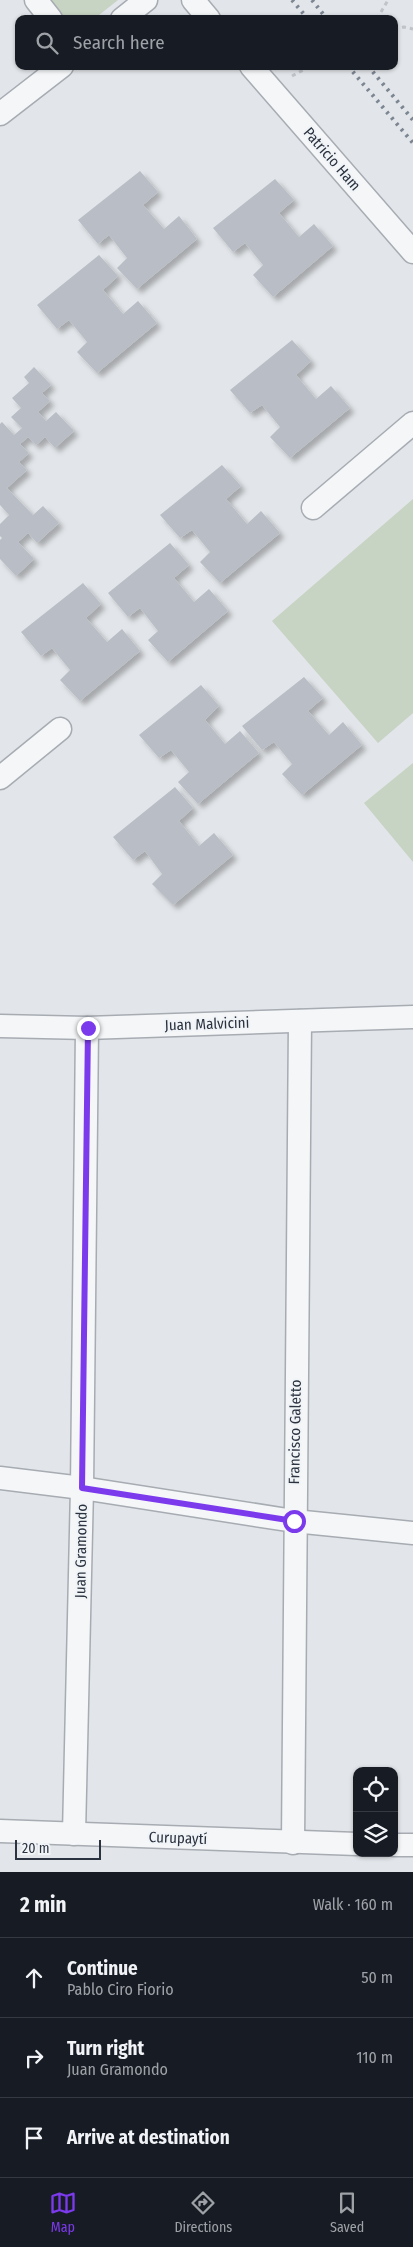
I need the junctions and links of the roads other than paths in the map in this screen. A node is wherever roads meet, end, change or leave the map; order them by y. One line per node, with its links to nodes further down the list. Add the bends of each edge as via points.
1 (36, 0): 4 (street)
2 (146, 0): 5 (street)
3 (193, 0): 6 (street)
4 (48, 15)
5 (127, 15)
6 (206, 15)
7 (57, 70): 9 (street)
8 (254, 70): 10 (street, Patricio Ham)
9 (0, 114)
10 (413, 252)
11 (413, 423): 12 (street)
12 (313, 508)
13 (60, 729): 14 (street)
14 (0, 778)
15 (413, 1017): 16 (street, Juan Malvicini)
16 (300, 1021): 18 (street, Juan Malvicini); 21 (street, Francisco Galetto)
17 (0, 1026): 18 (street, Juan Malvicini)
18 (88, 1028): 20 (street, Juan Gramondo)
19 (0, 1478): 20 (street)
20 (82, 1488): 21 (street); 24 (street, Juan Gramondo)
21 (294, 1521): 22 (street); 25 (street, Francisco Galetto)
22 (413, 1532)
23 (0, 1832): 24 (street, Curupaytí)
24 (74, 1834): 25 (street, Curupaytí)
25 (293, 1843): 26 (street, Curupaytí)
26 (353, 1844)
27 (398, 1845): 28 (street)
28 (413, 1845)

